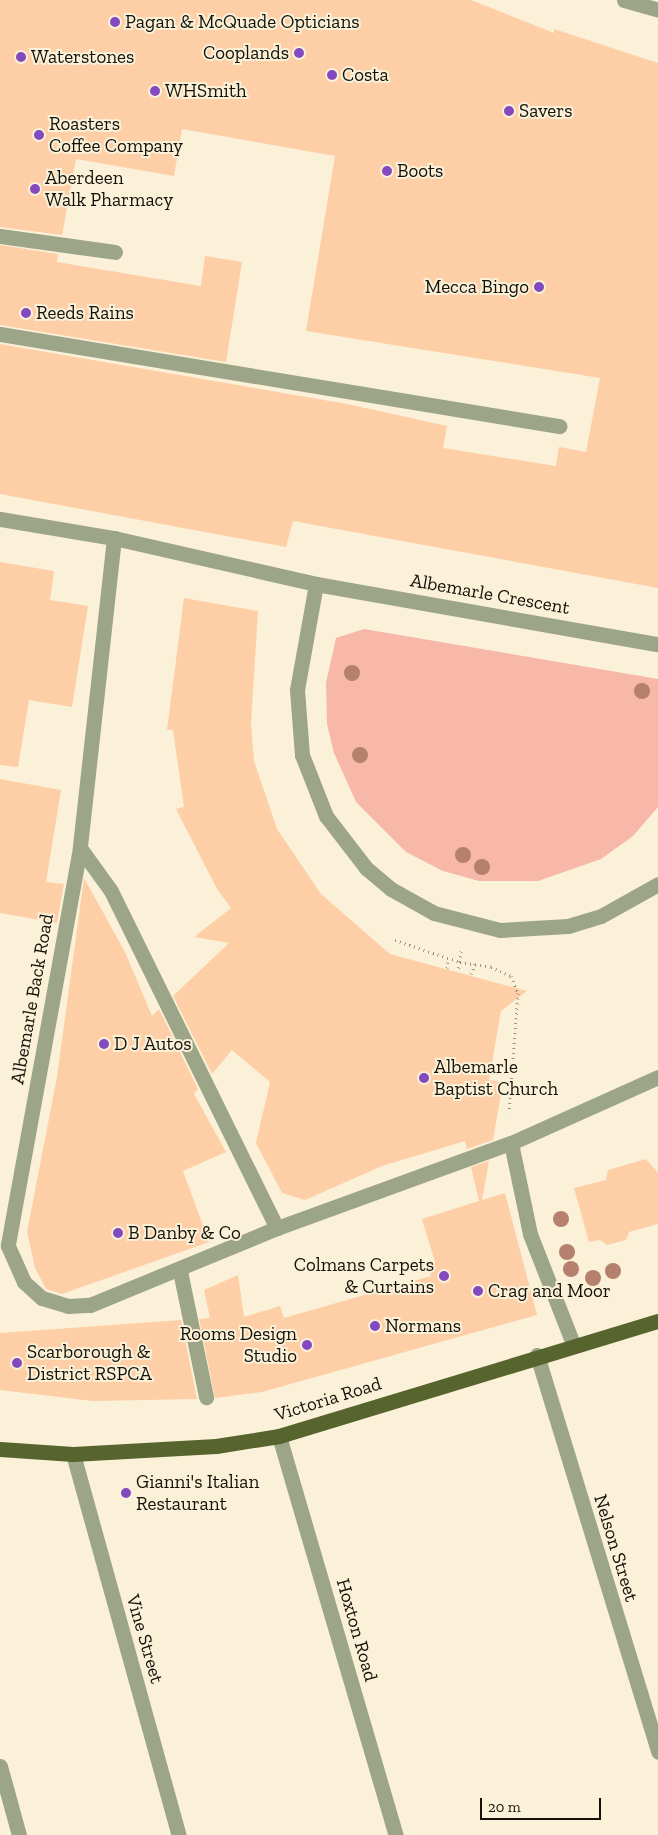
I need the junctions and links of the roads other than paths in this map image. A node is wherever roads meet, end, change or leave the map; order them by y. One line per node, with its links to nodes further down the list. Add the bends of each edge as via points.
1 (624, 0): 2 (street)
2 (658, 10)
3 (0, 236): 4 (street)
4 (115, 252)
5 (0, 334): 6 (street)
6 (559, 426)
7 (0, 518): 8 (street, Albemarle Crescent)
8 (114, 538): 9 (street, Albemarle Crescent); 11 (street, Albemarle Back Road)
9 (316, 584): 10 (street, Albemarle Crescent); 12 (street, via 297,690 301,747 312,786 326,816 366,868 419,906 466,924 500,930 568,926 601,916)
10 (658, 644)
11 (80, 848): 15 (street, via 111,892); 16 (street, Albemarle Back Road, via 8,1246 24,1282 42,1298 68,1306 90,1305)
12 (658, 884)
13 (658, 1078): 14 (street, Albemarle Back Road)
14 (511, 1143): 15 (street, Albemarle Back Road); 18 (street, via 530,1234)
15 (277, 1228): 16 (street, Albemarle Back Road)
16 (180, 1271): 20 (street)
17 (658, 1321): 18 (main road, Victoria Road)
18 (573, 1344): 19 (main road, Victoria Road)
19 (537, 1355): 21 (main road, Victoria Road); 24 (street, Nelson Street)
20 (206, 1397)
21 (279, 1436): 23 (main road, Victoria Road, via 216,1446); 28 (street, Hoxton Road)
22 (0, 1449): 23 (main road, Victoria Road)
23 (73, 1454): 27 (street, Vine Street)
24 (658, 1752)
25 (0, 1766): 26 (street)
26 (18, 1835)
27 (179, 1835)
28 (396, 1835)

